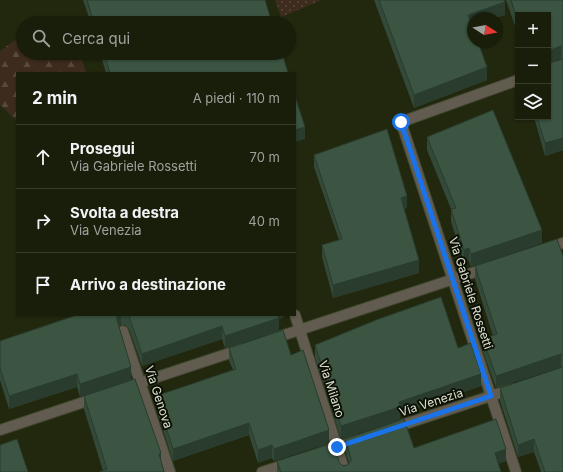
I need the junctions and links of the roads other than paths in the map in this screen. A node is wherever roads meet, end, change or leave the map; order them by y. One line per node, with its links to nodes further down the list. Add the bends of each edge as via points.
1 (515, 81): 5 (street, Via Gabriele Rossetti, via 401,122)
2 (563, 243): 3 (street)
3 (534, 253)
4 (497, 265): 5 (street)
5 (453, 280): 7 (street); 13 (street, Via Gabriele Rossetti)
6 (295, 316): 7 (street, Via Milano)
7 (300, 330): 9 (street); 17 (street, Via Milano)
8 (123, 331): 11 (street, Via Genova)
9 (264, 342)
10 (249, 347): 11 (street)
11 (140, 383): 14 (street); 20 (street, Via Genova)
12 (520, 387): 13 (street, Via Venezia)
13 (491, 396): 15 (street, Via Venezia); 23 (street, Via Gabriele Rossetti)
14 (0, 430)
15 (380, 432)
16 (366, 437): 17 (street)
17 (337, 447): 18 (street); 22 (street, Via Milano)
18 (314, 454)
19 (299, 459): 21 (street)
20 (170, 472)
21 (262, 472)
22 (345, 472)
23 (516, 472)

